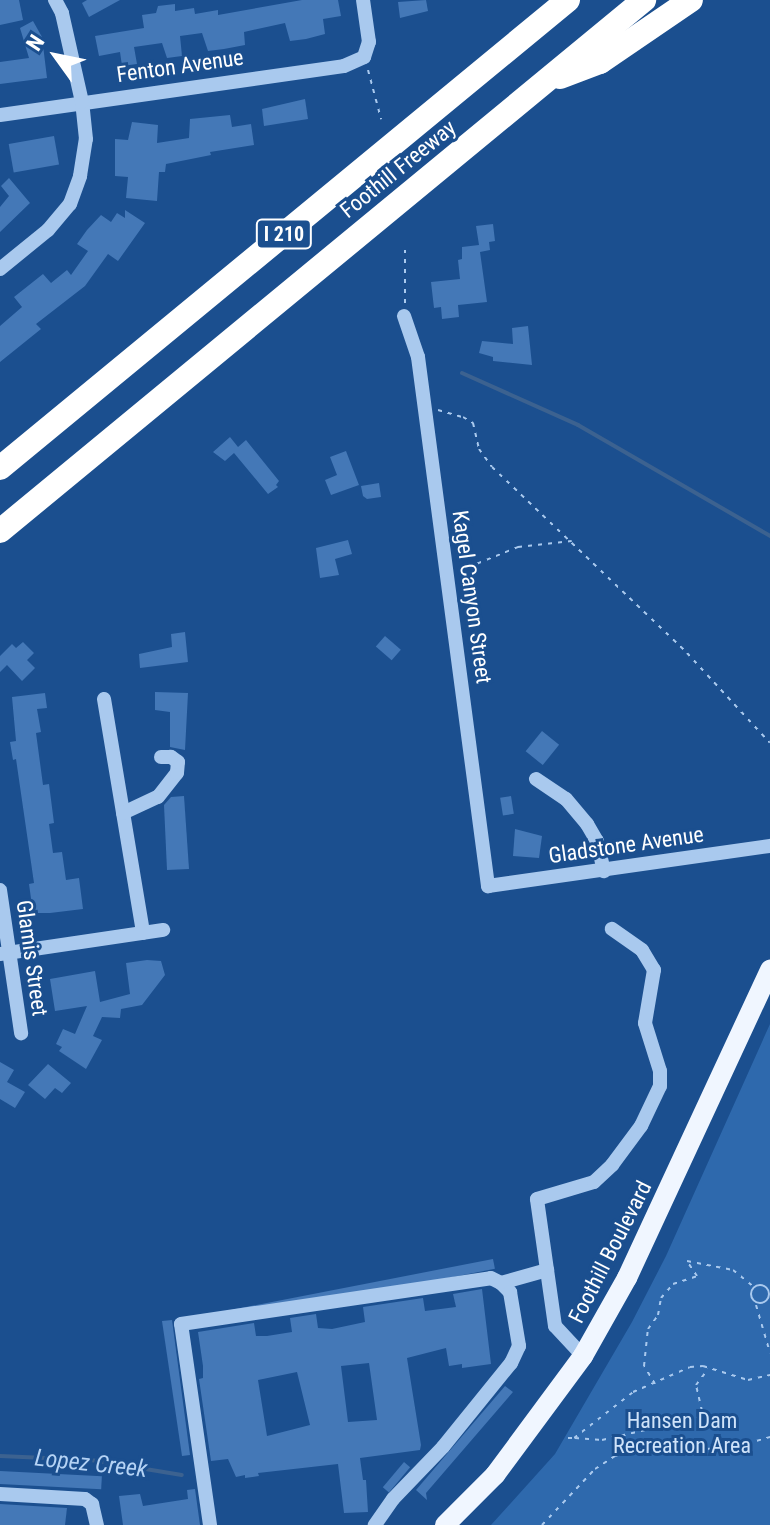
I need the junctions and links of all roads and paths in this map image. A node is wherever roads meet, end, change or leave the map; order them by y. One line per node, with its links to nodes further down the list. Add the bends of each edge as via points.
1 (55, 0): 8 (street)
2 (363, 0): 6 (street, via 369,42)
3 (568, 0): 15 (highway, Foothill Freeway / I 210)
4 (644, 0): 7 (highway, Foothill Freeway / I 210)
5 (691, 0): 7 (highway, via 600,62)
6 (364, 57): 8 (street, Fenton Avenue, via 344,66); 10 (path)
7 (543, 83): 16 (highway, Foothill Freeway / I 210)
8 (82, 102): 9 (street, Fenton Avenue); 12 (street, via 86,139 70,204 48,230)
9 (0, 115)
10 (381, 119)
11 (405, 250): 13 (path)
12 (0, 269)
13 (404, 316): 14 (street, Kagel Canyon Street, via 418,357)
14 (425, 408): 17 (path, via 473,423 479,449 492,467); 18 (street, Kagel Canyon Street)
15 (0, 468)
16 (0, 531)
17 (573, 541): 18 (path, via 518,547); 20 (path)
18 (447, 577): 26 (street, Kagel Canyon Street)
19 (104, 699): 23 (street)
20 (770, 743)
21 (161, 757): 23 (street, via 178,762 177,773 158,797)
22 (536, 779): 25 (street, via 566,799 587,824)
23 (123, 813): 30 (street)
24 (770, 846): 25 (street, Gladstone Avenue)
25 (604, 871): 26 (street, Gladstone Avenue)
26 (488, 886)
27 (0, 890): 31 (street, Glamis Street)
28 (612, 929): 34 (street, via 651,961 654,980 645,1023 660,1086 653,1106 594,1182 537,1199)
29 (163, 930): 30 (street)
30 (143, 933): 31 (street)
31 (5, 953): 33 (street, Glamis Street)
32 (770, 970): 39 (main road, Foothill Boulevard, via 627,1278)
33 (21, 1033)
34 (547, 1270): 35 (street); 39 (street, via 555,1326)
35 (501, 1283): 48 (street, via 491,1278 181,1324); 49 (street, via 510,1292 519,1346 511,1363)
36 (754, 1287): 37 (path, via 751,1296); 37 (path, via 763,1285 770,1294 765,1302); 42 (path, via 733,1270 687,1261 697,1276 673,1284 648,1329 644,1366)
37 (756, 1303): 38 (path)
38 (770, 1353)
39 (583, 1356): 50 (main road, Foothill Boulevard, via 495,1475)
40 (709, 1368): 41 (path, via 748,1380); 42 (path, via 690,1367); 45 (path, via 696,1385 702,1411 697,1418 602,1440)
41 (770, 1375)
42 (655, 1384): 45 (path, via 633,1392)
43 (770, 1437): 51 (path, via 728,1449 638,1448 615,1456 595,1469)
44 (568, 1438): 45 (path)
45 (574, 1438)
46 (0, 1494): 47 (street, via 85,1499 92,1504)
47 (97, 1525)
48 (210, 1525)
49 (375, 1525)
50 (445, 1525)
51 (542, 1525)

